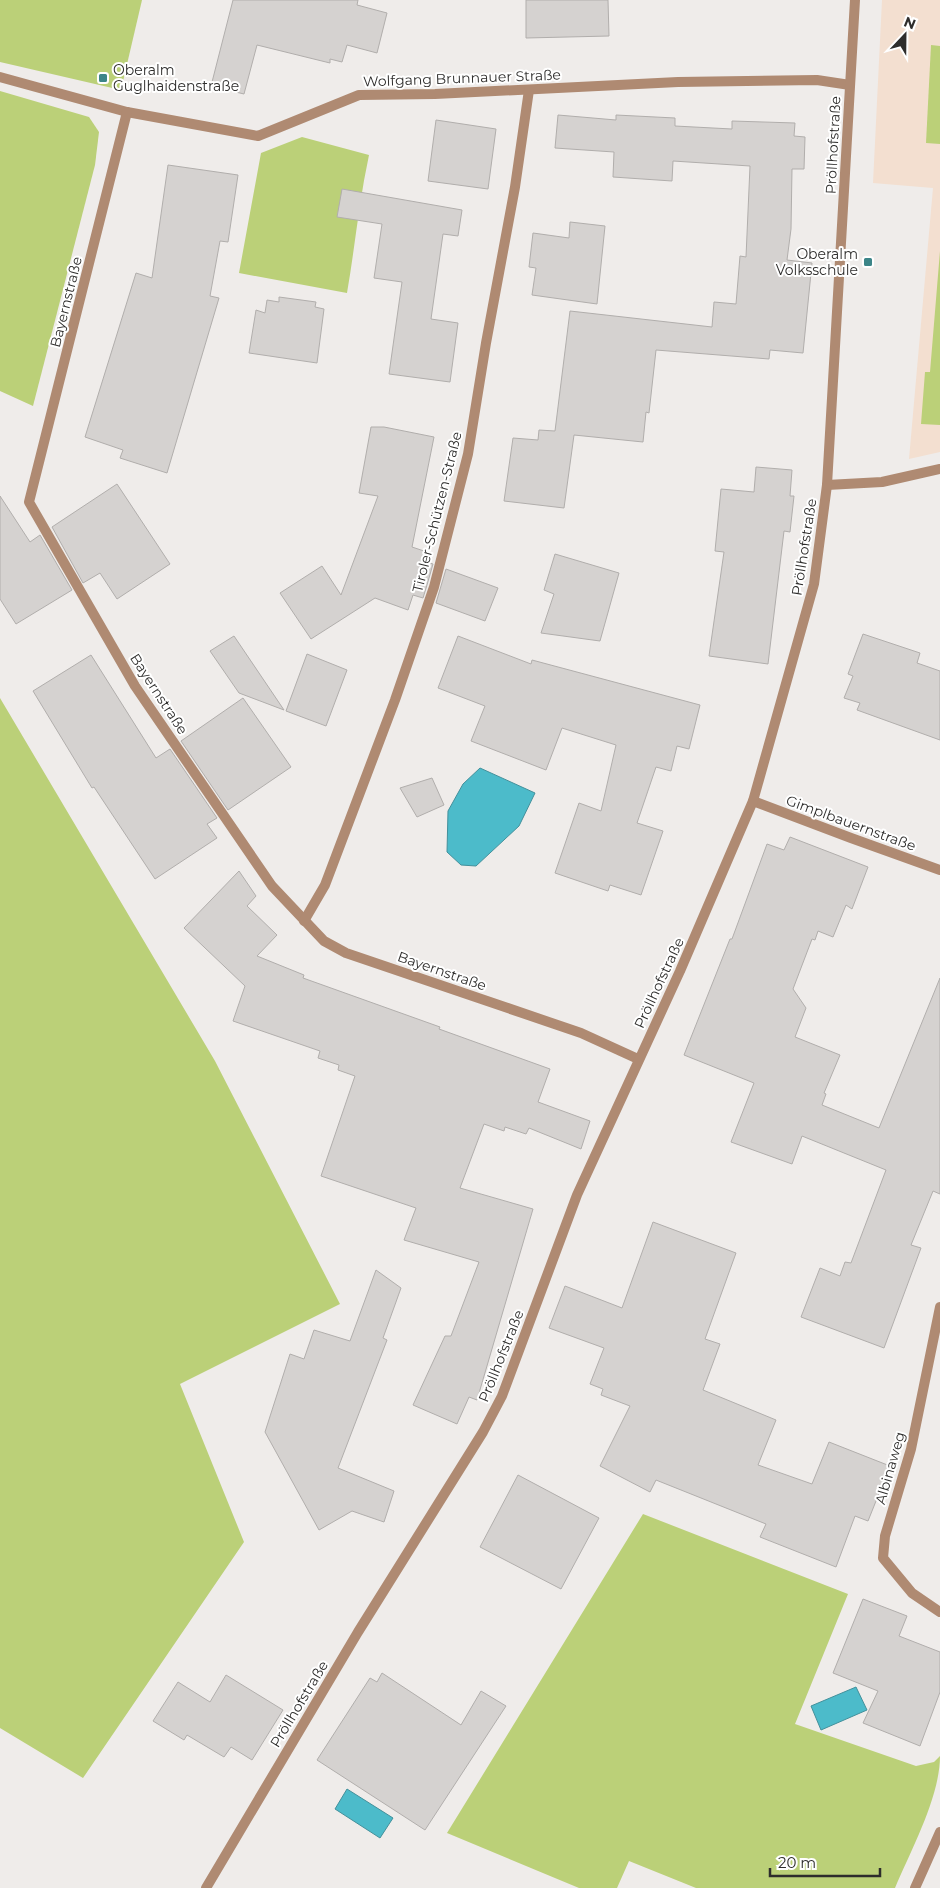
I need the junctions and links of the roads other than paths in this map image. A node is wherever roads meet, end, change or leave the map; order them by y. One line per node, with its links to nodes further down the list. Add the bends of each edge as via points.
1 (855, 0): 3 (street, Pröllhofstraße)
2 (0, 78): 5 (street, Wolfgang Brunnauer Straße)
3 (850, 85): 4 (street, Wolfgang Brunnauer Straße, via 817,80 678,82); 7 (street, Pröllhofstraße)
4 (530, 90): 5 (street, Wolfgang Brunnauer Straße, via 359,95 258,136); 10 (street, Tiroler-Schützen-Straße, via 468,454 434,587 325,885)
5 (127, 112): 10 (street, Bayernstraße, via 29,502 136,686 272,886)
6 (940, 470): 7 (street, via 882,482)
7 (827, 485): 8 (street, Pröllhofstraße, via 814,584)
8 (753, 801): 9 (street, Gimplbauernstraße); 11 (street, Pröllhofstraße, via 680,971)
9 (940, 870)
10 (304, 920): 11 (street, Bayernstraße, via 324,941 346,954 581,1033)
11 (638, 1059): 15 (street, Pröllhofstraße, via 577,1195 502,1396)
12 (940, 1307): 13 (street, Albinaweg, via 911,1449 885,1536 883,1558 912,1593)
13 (940, 1612)
14 (940, 1832): 16 (street)
15 (206, 1888)
16 (915, 1888)

